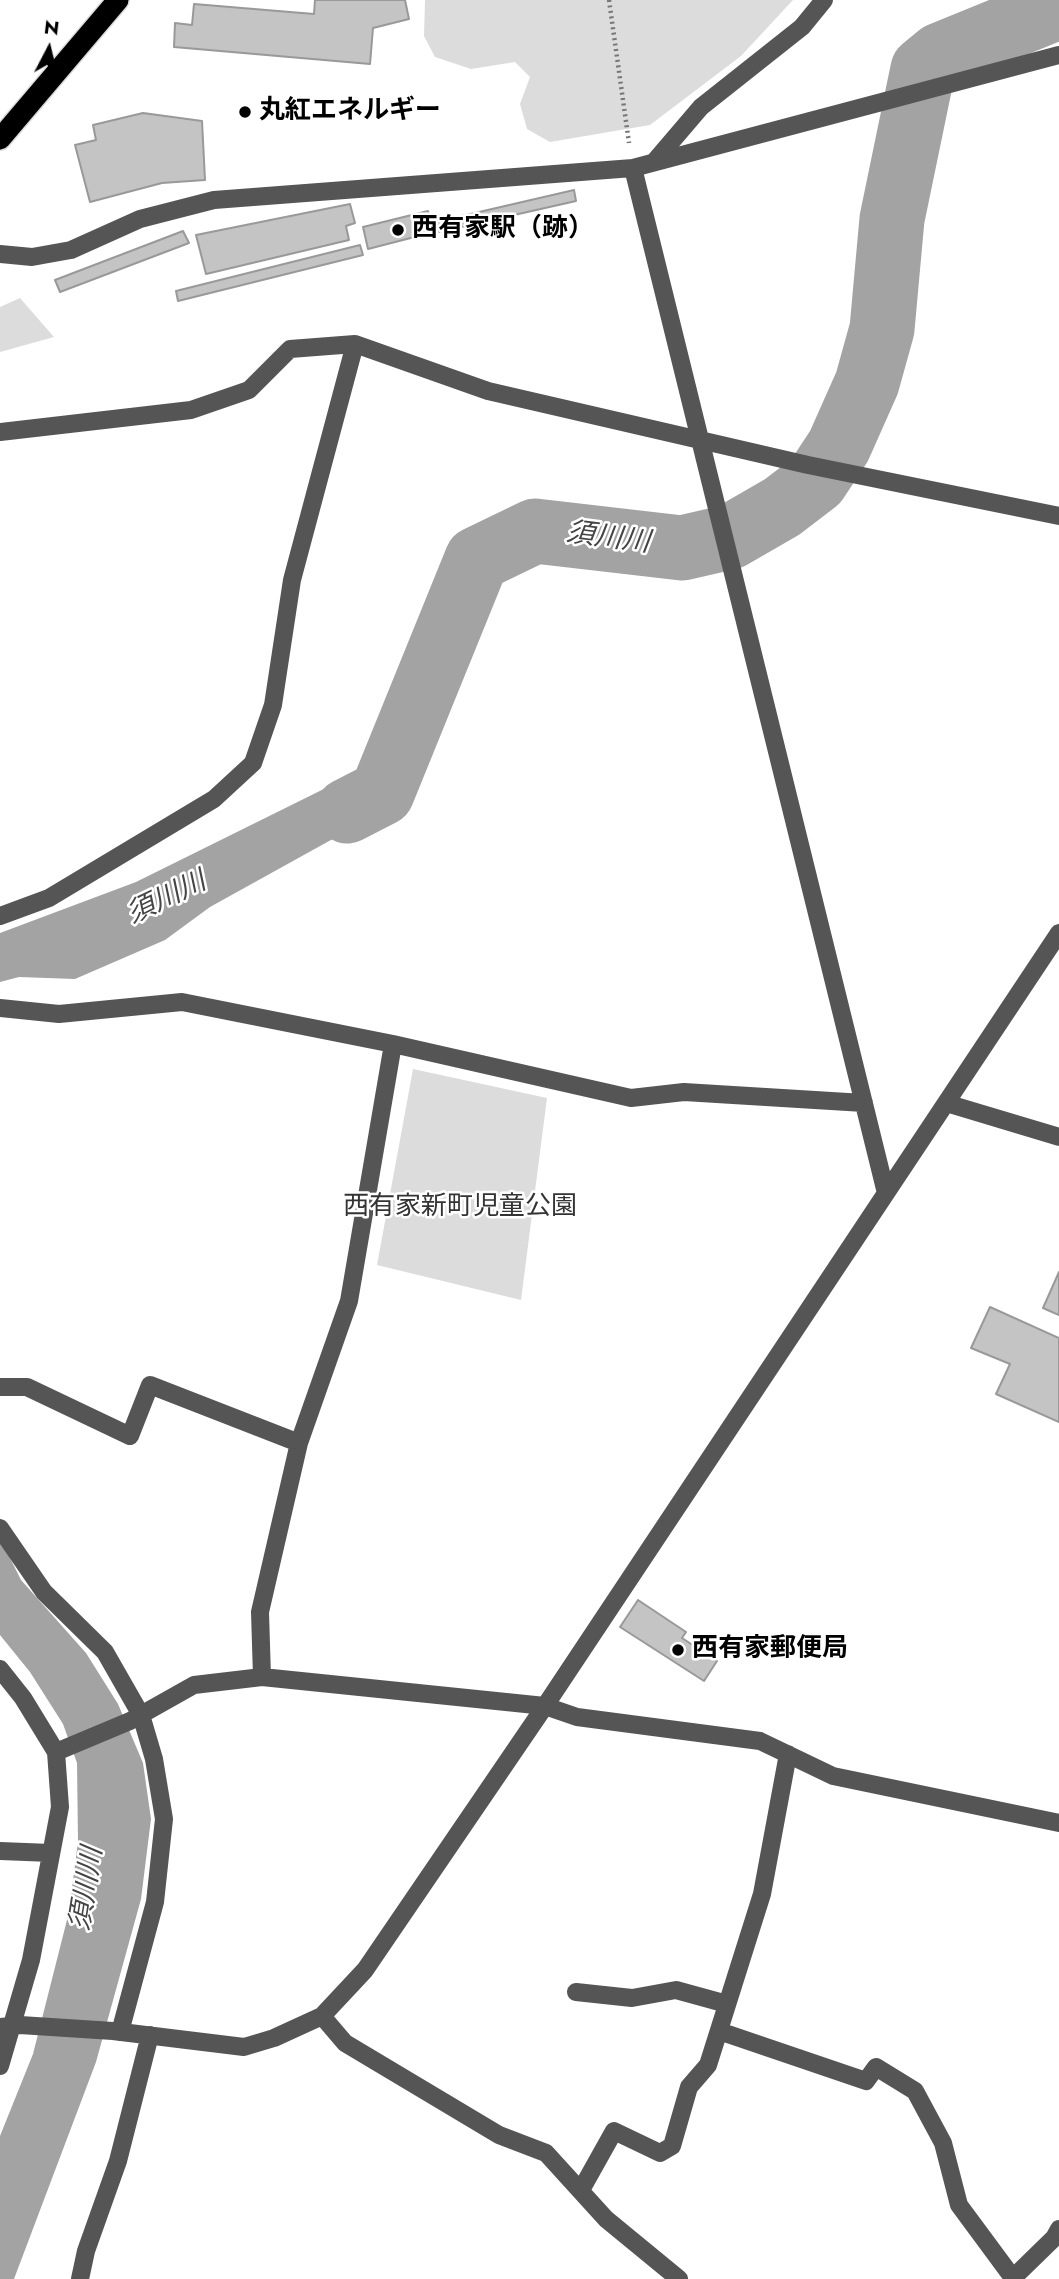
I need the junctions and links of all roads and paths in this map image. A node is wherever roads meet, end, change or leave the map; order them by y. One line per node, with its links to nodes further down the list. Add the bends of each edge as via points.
1 (118, 0): 5 (highway)
2 (609, 0): 7 (path)
3 (824, 0): 6 (street, via 802,27 701,107)
4 (1059, 55): 6 (street)
5 (0, 139)
6 (654, 162): 7 (street)
7 (633, 168): 8 (street, via 214,201 141,219 71,250 32,257); 11 (street)
8 (0, 254)
9 (355, 344): 10 (street, via 290,349 249,390 191,410); 11 (street, via 488,391); 13 (street, via 292,580 272,705 253,763 202,806 49,898)
10 (0, 432)
11 (699, 438): 12 (street); 17 (street)
12 (1059, 516)
13 (0, 916)
14 (1059, 933): 18 (street)
15 (0, 1008): 16 (street, via 59,1014 182,1002)
16 (393, 1044): 17 (street, via 631,1098 684,1092); 22 (street, via 349,1301)
17 (864, 1103): 20 (street)
18 (946, 1103): 19 (street); 20 (street)
19 (1059, 1137)
20 (886, 1193): 26 (street)
21 (0, 1387): 22 (street, via 27,1387 130,1436 150,1385)
22 (299, 1443): 25 (street, via 260,1612)
23 (0, 1528): 27 (street, via 44,1592 105,1652)
24 (0, 1669): 28 (street)
25 (262, 1677): 26 (street); 27 (street, via 194,1685)
26 (545, 1706): 29 (street, via 577,1717 760,1741); 35 (street, via 365,1970)
27 (136, 1718): 28 (street); 37 (street, via 154,1759 164,1819 155,1902)
28 (60, 1751): 32 (street, via 60,1807)
29 (788, 1754): 30 (street, via 833,1776); 34 (street, via 762,1894)
30 (1059, 1823)
31 (0, 1850): 32 (street)
32 (51, 1853): 36 (street, via 31,1960)
33 (576, 1992): 34 (street, via 632,1998 676,1990)
34 (727, 2004): 38 (street)
35 (322, 2015): 39 (street, via 244,2047); 41 (street, via 345,2043 499,2135 546,2153)
36 (11, 2026): 37 (street); 40 (street)
37 (116, 2031): 39 (street)
38 (719, 2031): 41 (street, via 708,2065 688,2087 672,2146 660,2153 614,2131); 43 (street, via 866,2081 876,2067 915,2091 943,2143 959,2205)
39 (150, 2035): 44 (street, via 118,2161)
40 (0, 2066)
41 (581, 2190): 45 (street, via 606,2219)
42 (1059, 2229): 43 (street)
43 (1013, 2278)
44 (80, 2279)
45 (679, 2279)

